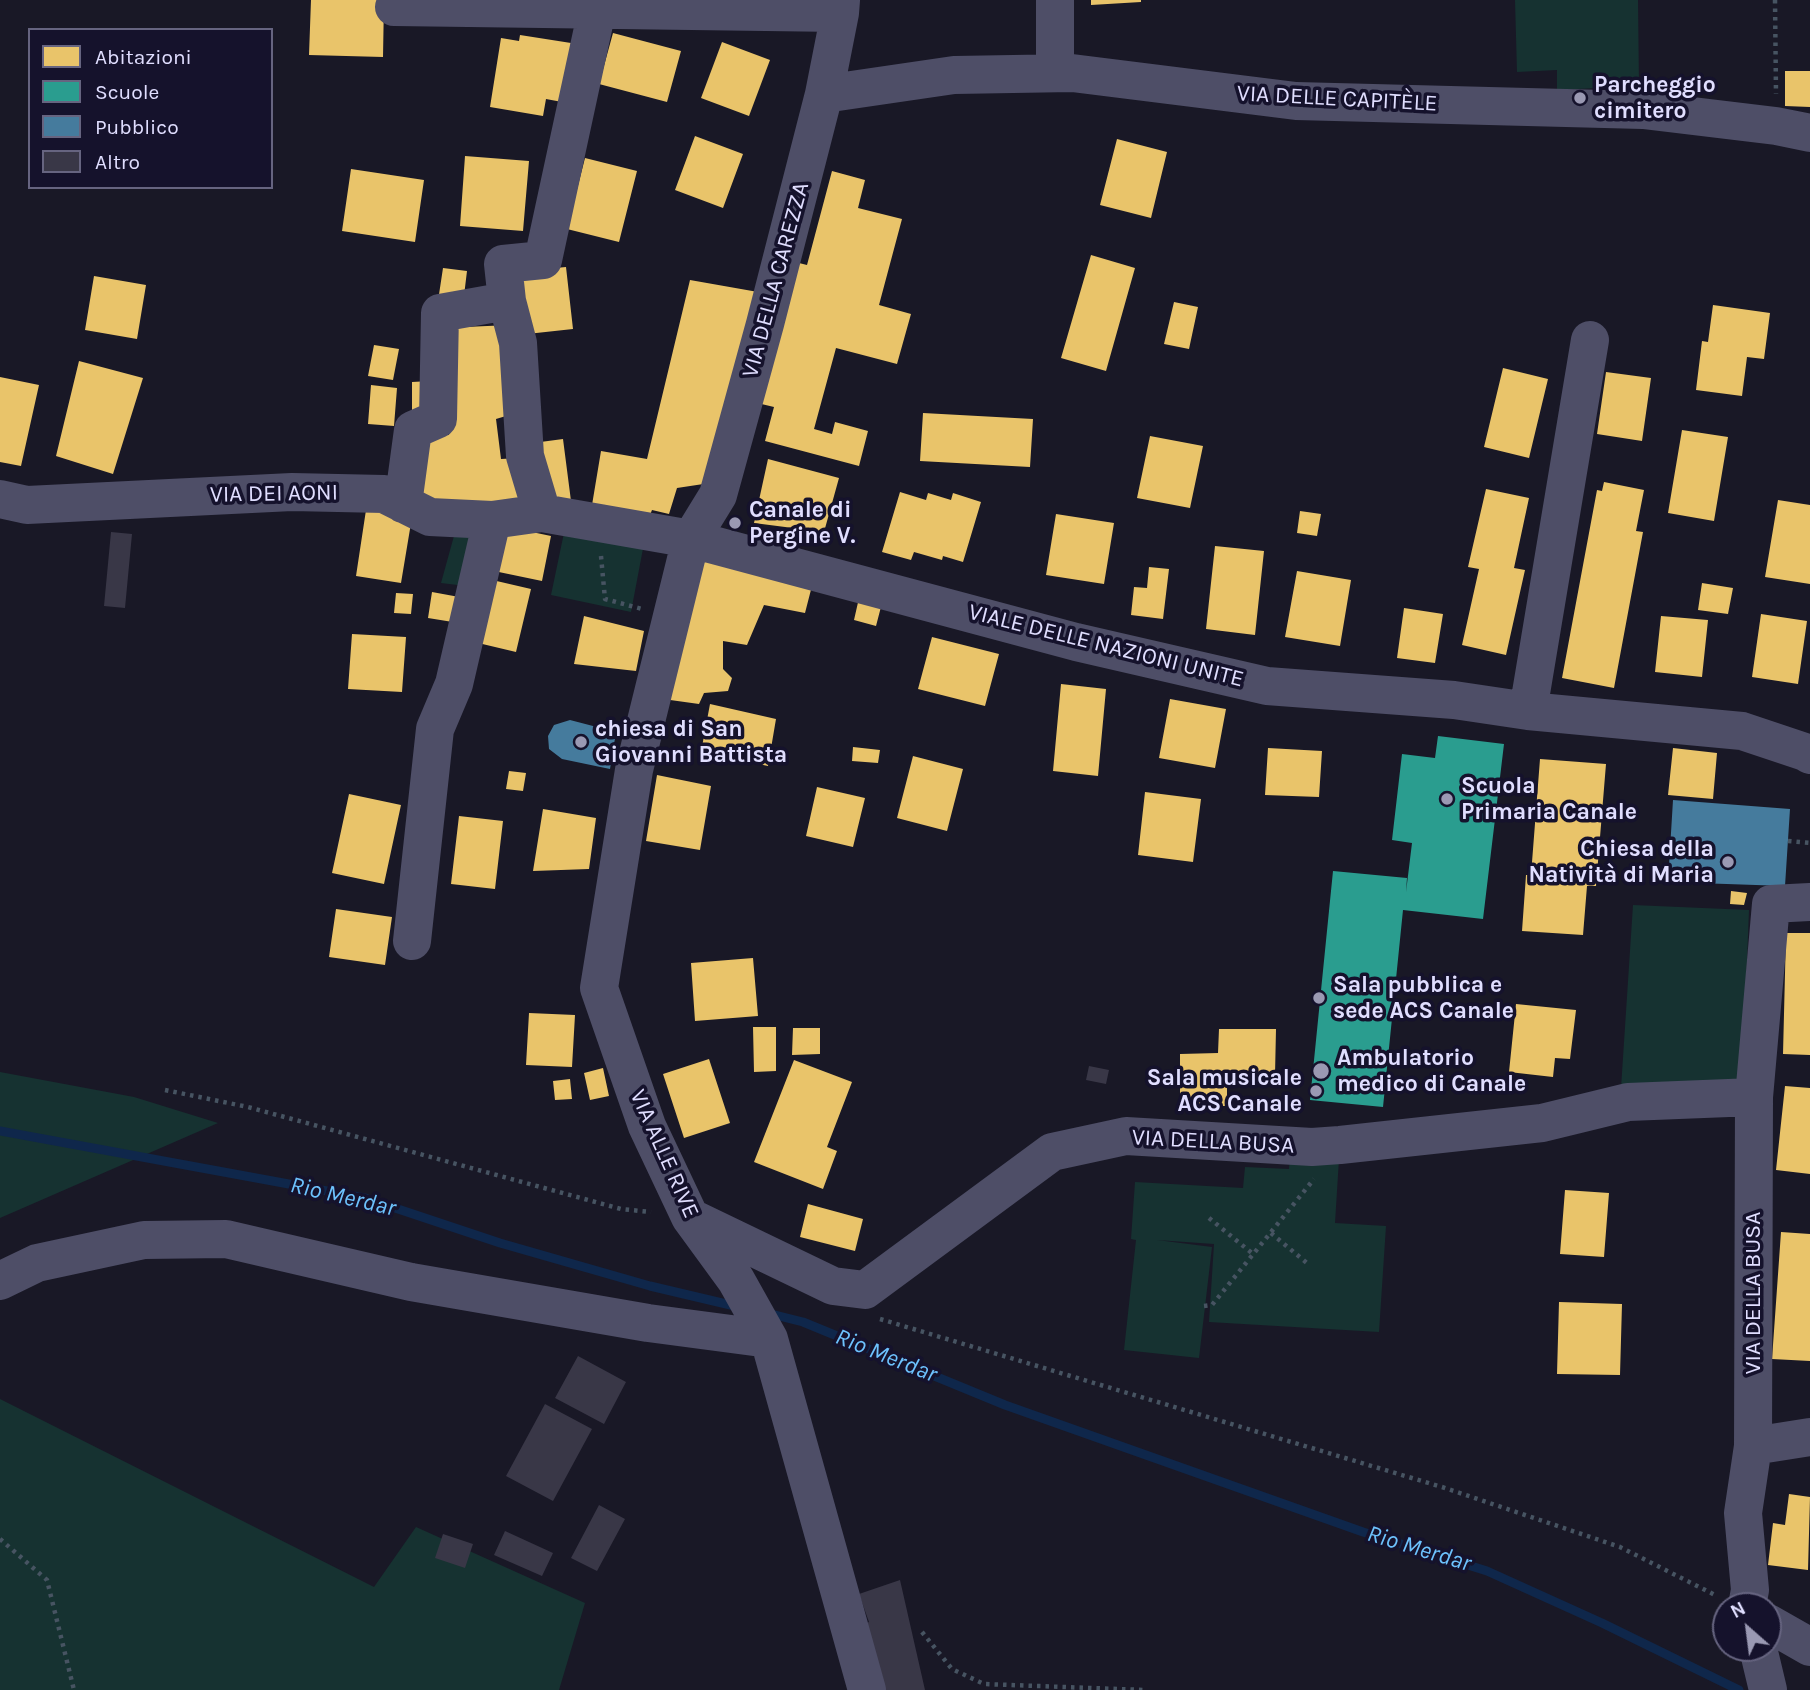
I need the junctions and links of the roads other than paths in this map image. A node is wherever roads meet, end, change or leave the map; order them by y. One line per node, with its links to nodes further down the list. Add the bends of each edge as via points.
1 (1055, 0): 5 (street)
2 (394, 7): 4 (street, VIA DELLA CAREZZA)
3 (841, 7): 4 (street, VIA DELLA CAREZZA); 6 (street, VIA DELLA CAREZZA)
4 (597, 10): 8 (street, via 543,260 503,264)
5 (1055, 73): 6 (street, VIA DELLE CAPITÈLE, via 954,75); 7 (street, VIA DELLE CAPITÈLE, via 1296,101 1643,110)
6 (824, 94): 15 (street, VIA DELLA CAREZZA, via 719,495)
7 (1793, 129)
8 (507, 301): 11 (street, via 440,313 438,419 413,430); 12 (street, via 518,343 525,456)
9 (1590, 340): 17 (street)
10 (0, 499): 11 (street, VIA DEI AONI, via 27,505 292,492 384,494)
11 (403, 504): 13 (street, VIA DEI AONI, via 430,517)
12 (542, 513): 13 (street, VIA DEI AONI); 14 (street, VIA DEI AONI)
13 (492, 520): 20 (street, via 454,684 435,729)
14 (610, 525): 15 (street, VIALE DELLE NAZIONI UNITE)
15 (691, 539): 16 (street, VIA DELLA CAREZZA); 17 (street, VIALE DELLE NAZIONI UNITE, via 1076,642 1267,686 1454,700)
16 (667, 637): 22 (street, VIA ALLE RIVE, via 634,770 599,988 647,1126)
17 (1528, 711): 18 (street, VIALE DELLE NAZIONI UNITE, via 1742,731)
18 (1810, 755)
19 (1810, 902): 21 (street, VIA DELLA BUSA, via 1771,904)
20 (412, 942)
21 (1754, 1097): 22 (street, VIA DELLA BUSA, via 1628,1102 1542,1123 1312,1147 1126,1136 1052,1152 865,1290 833,1286); 26 (street, VIA DELLA BUSA)
22 (690, 1217): 24 (street, VIA ALLE RIVE)
23 (0, 1281): 24 (street, via 37,1263 144,1240 226,1239 411,1282 648,1323)
24 (755, 1316): 30 (street, VIA ALLE RIVE)
25 (1810, 1437): 26 (street)
26 (1753, 1446): 27 (street, VIA DELLA BUSA, via 1743,1513)
27 (1748, 1592)
28 (1810, 1647): 29 (street)
29 (1782, 1651)
30 (867, 1690)

